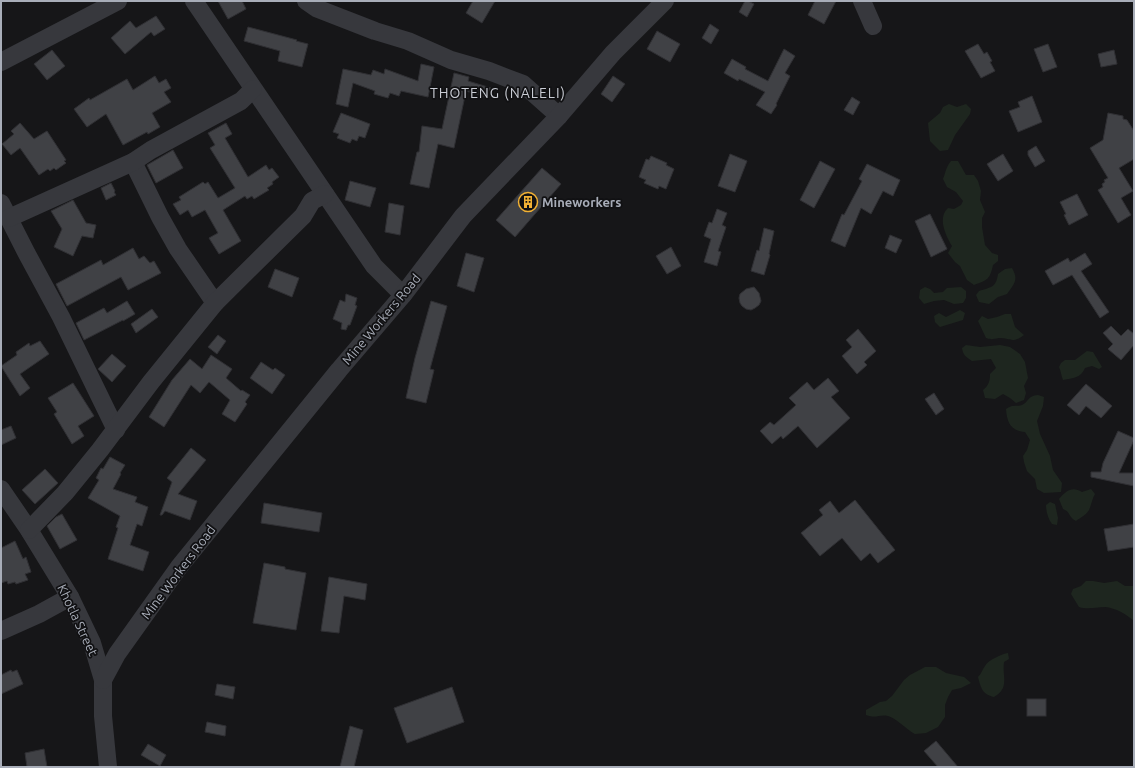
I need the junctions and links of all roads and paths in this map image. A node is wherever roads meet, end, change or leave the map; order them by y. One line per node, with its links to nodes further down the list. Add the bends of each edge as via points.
1 (118, 1): 7 (street)
2 (194, 1): 8 (street)
3 (306, 1): 9 (street, via 316,8 375,31 408,41 451,60 490,70 523,84)
4 (665, 1): 9 (street, Mine Workers Road, via 613,54)
5 (862, 1): 6 (street)
6 (873, 26)
7 (1, 62)
8 (253, 89): 10 (street, via 241,101); 11 (street)
9 (559, 116): 13 (street, Mine Workers Road, via 464,216)
10 (133, 162): 12 (street); 14 (street, via 178,249)
11 (326, 194): 13 (street, via 374,266); 14 (street, via 312,201 303,216)
12 (5, 211): 15 (street, via 62,317)
13 (403, 295): 20 (street, Mine Workers Road, via 179,567 117,654)
14 (215, 303): 15 (street)
15 (116, 430): 17 (street, via 65,493)
16 (1, 489): 17 (street, Khotla Street)
17 (29, 530): 18 (street, Khotla Street)
18 (70, 597): 19 (street); 20 (street, Khotla Street, via 92,644)
19 (1, 631)
20 (103, 680): 21 (street, Khotla Street, via 103,716)
21 (108, 767)

